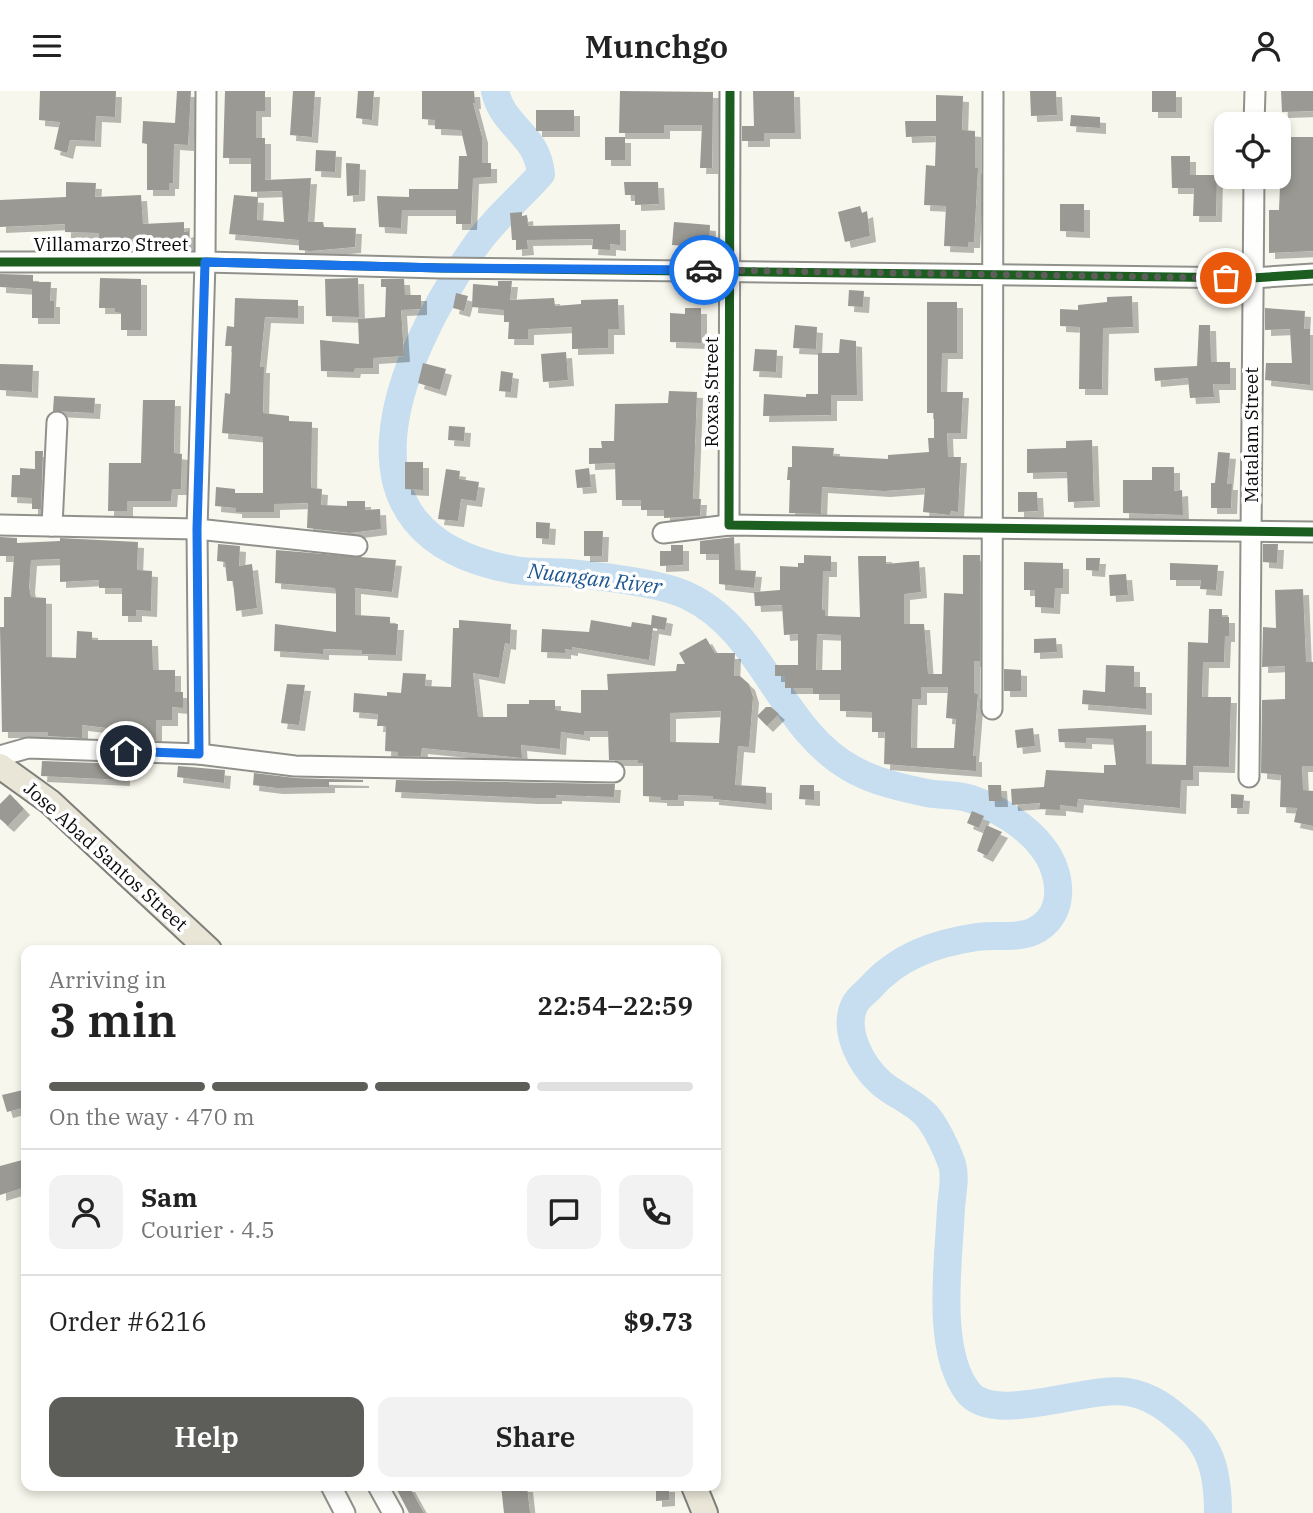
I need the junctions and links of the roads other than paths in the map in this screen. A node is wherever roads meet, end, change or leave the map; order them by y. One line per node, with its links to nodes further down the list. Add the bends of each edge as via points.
1 (206, 91): 8 (street)
2 (730, 91): 9 (street, Roxas Street)
3 (993, 91): 10 (street)
4 (1255, 91): 5 (street)
5 (1254, 112)
6 (1254, 189): 12 (street, Matalam Street)
7 (0, 262): 8 (street, Villamarzo Street)
8 (205, 262): 9 (street, Villamarzo Street); 17 (street)
9 (729, 270): 10 (street, Villamarzo Street); 15 (street, Roxas Street)
10 (991, 274): 12 (street, Villamarzo Street); 18 (street)
11 (1313, 274): 12 (street, Villamarzo Street)
12 (1252, 278): 19 (street, Matalam Street)
13 (57, 422): 16 (street)
14 (0, 525): 16 (street)
15 (729, 525): 18 (street); 21 (street)
16 (52, 526): 17 (street)
17 (197, 529): 22 (street); 24 (street)
18 (992, 529): 19 (street); 23 (street)
19 (1251, 531): 20 (street); 28 (street, Matalam Street)
20 (1313, 532)
21 (663, 533)
22 (357, 546)
23 (992, 709)
24 (199, 754): 25 (street, via 28,748); 27 (street, via 295,766)
25 (0, 756)
26 (0, 766): 29 (main road, Jose Abad Santos Street, via 50,801)
27 (614, 772)
28 (1249, 777)
29 (204, 945)
30 (334, 1491): 33 (street)
31 (381, 1491): 34 (street)
32 (696, 1491): 35 (main road)
33 (345, 1513)
34 (393, 1513)
35 (705, 1513)

